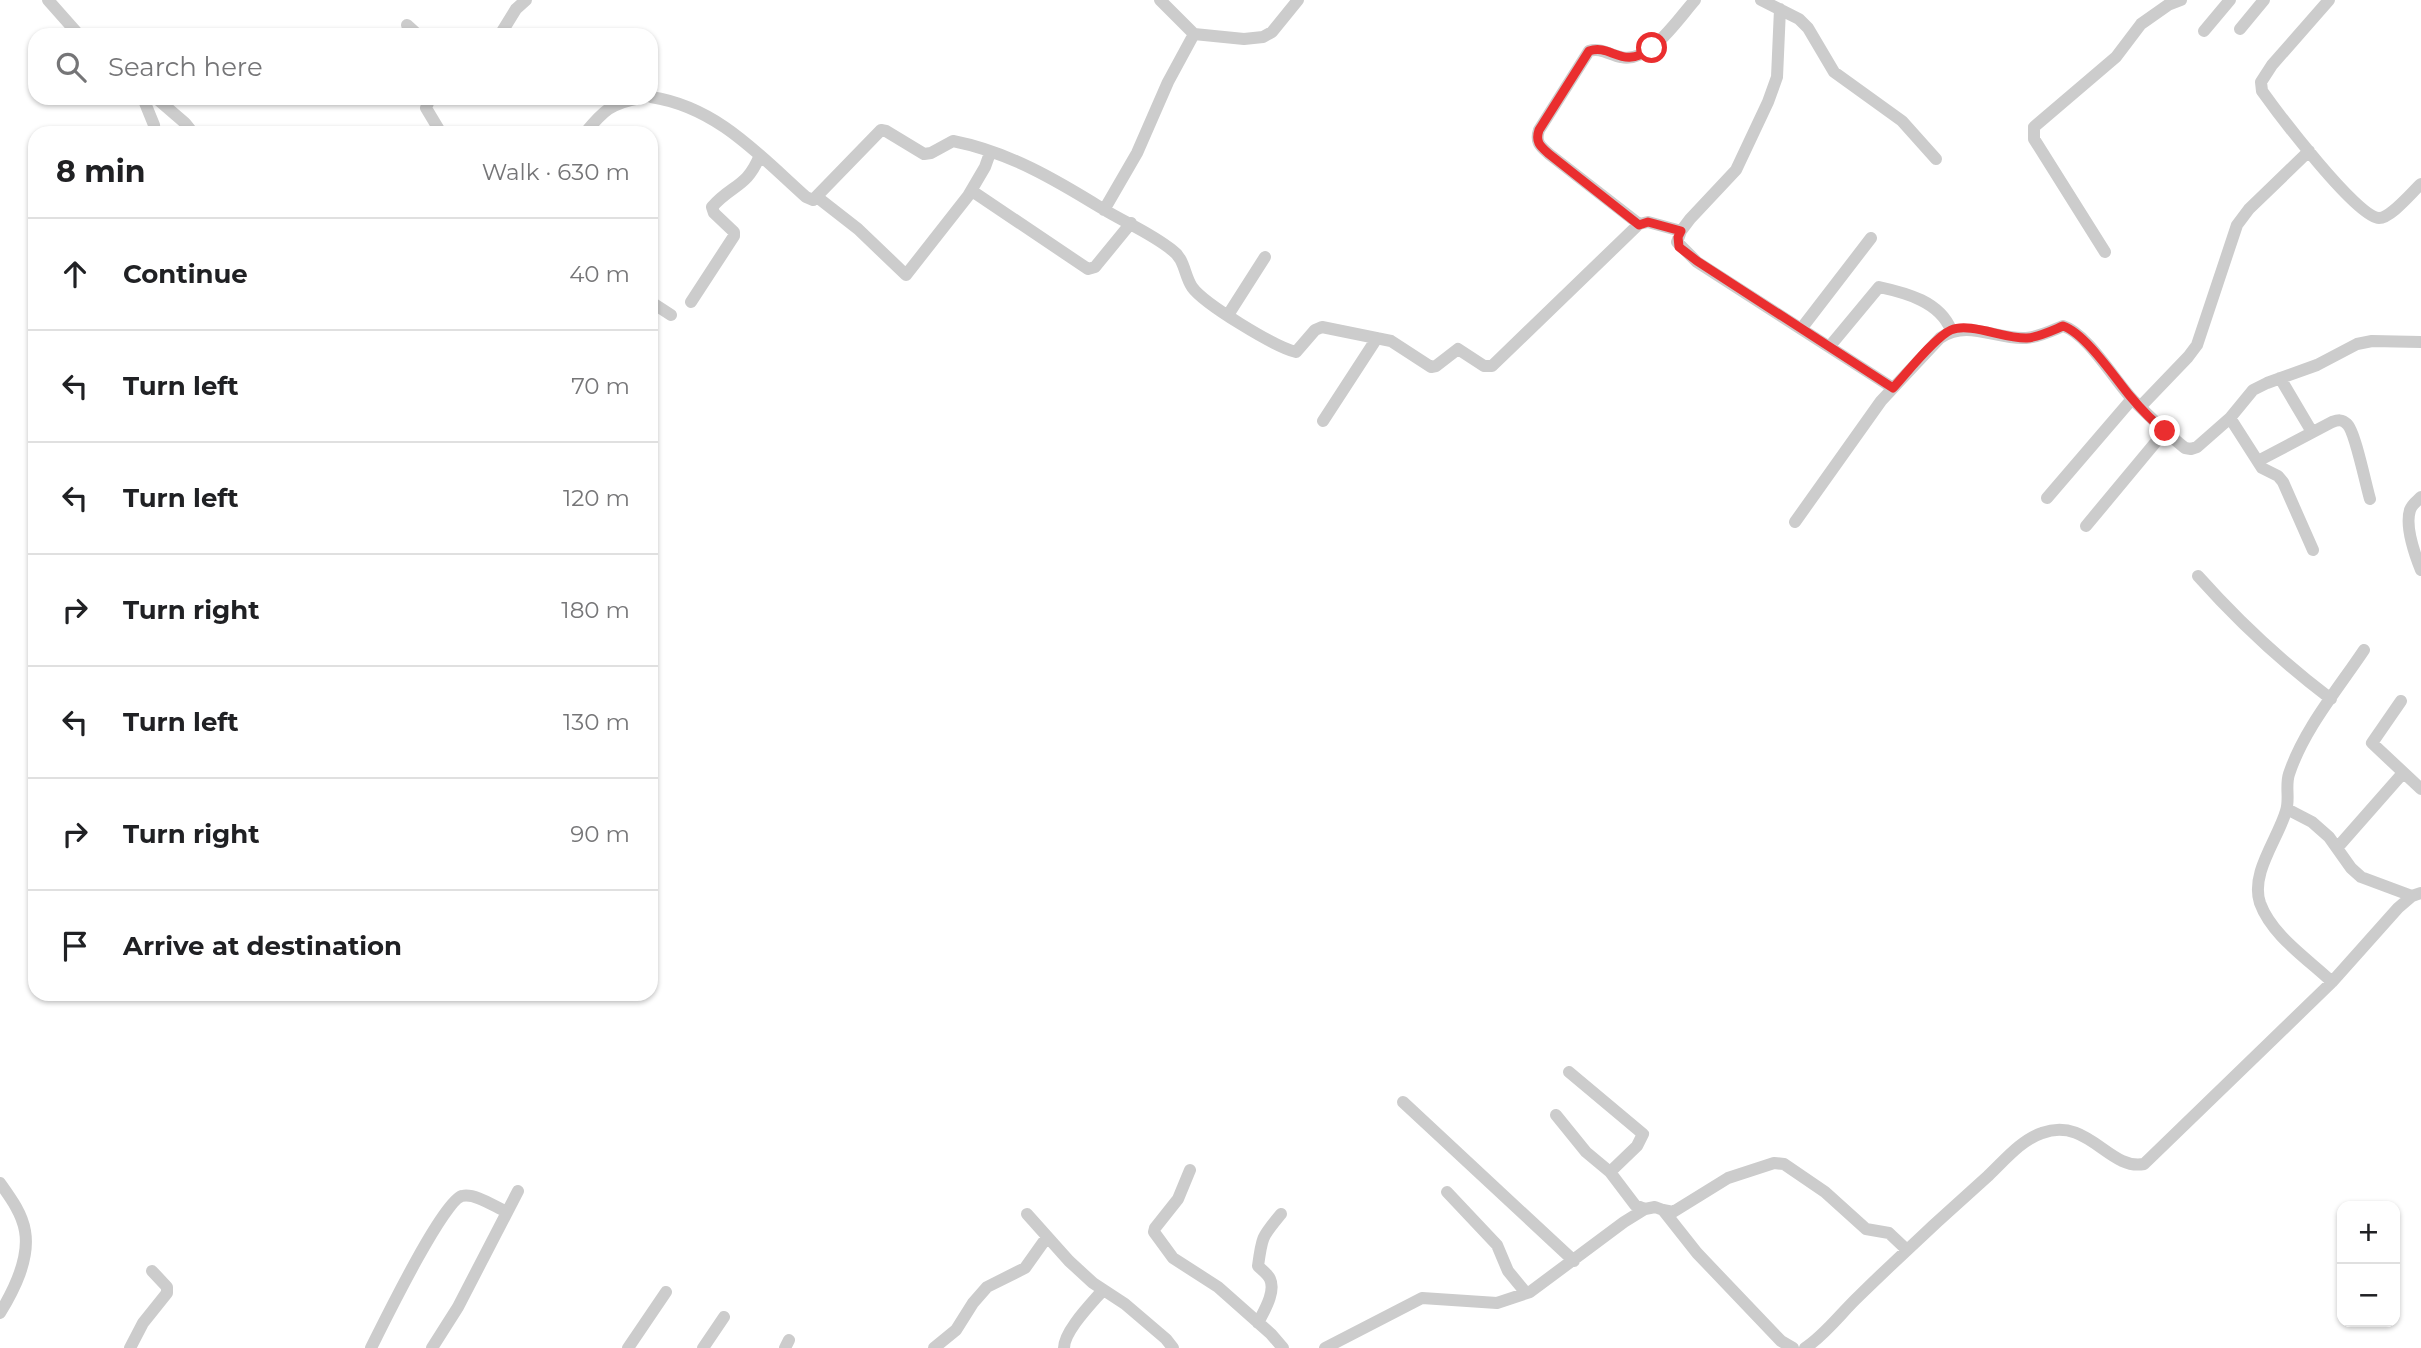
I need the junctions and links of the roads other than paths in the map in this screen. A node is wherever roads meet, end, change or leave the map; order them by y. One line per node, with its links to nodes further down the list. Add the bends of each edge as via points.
1 (48, 0): 13 (street)
2 (526, 0): 15 (street)
3 (1160, 0): 18 (street)
4 (1298, 0): 18 (street, via 1263,37)
5 (1695, 0): 37 (street, via 1642,55 1621,58 1597,49 1589,51 1537,138 1549,154)
6 (1761, 0): 11 (street)
7 (2181, 0): 40 (street, via 2141,24 2116,57 2034,127 2034,138)
8 (2230, 0): 17 (street)
9 (2264, 0): 16 (street)
10 (2329, 0): 28 (street, via 2261,82 2271,103)
11 (1780, 16): 31 (street, via 1799,19 1834,72 1902,121); 38 (street, via 1777,77 1745,153 1728,180)
12 (407, 24): 14 (street)
13 (73, 28)
14 (411, 28)
15 (504, 28)
16 (2240, 29)
17 (2204, 31)
18 (1194, 34): 35 (street)
19 (658, 99): 30 (street, via 726,126)
20 (146, 105): 24 (street)
21 (164, 105): 25 (street)
22 (427, 105): 26 (street)
23 (615, 105): 27 (street)
24 (154, 126)
25 (187, 126)
26 (437, 126)
27 (591, 126)
28 (2309, 151): 32 (street, via 2348,197 2374,216 2389,215); 53 (street, via 2237,225 2197,345)
29 (990, 152): 33 (street); 34 (street, via 953,141 924,154 881,130); 35 (street, via 1035,168)
30 (760, 155): 34 (street, via 806,197); 42 (street, via 752,174 712,207 734,236)
31 (1936, 159)
32 (2421, 184)
33 (972, 191): 34 (street, via 906,275); 36 (street, via 1088,269 1095,267)
34 (817, 197)
35 (1104, 210): 36 (street)
36 (1131, 223): 45 (street, via 1173,250 1194,289)
37 (1639, 225): 38 (street, via 1648,222); 48 (street, via 1492,366 1484,366 1458,349 1431,367 1391,341)
38 (1681, 231): 46 (street, via 1679,247)
39 (1871, 238): 46 (street)
40 (2105, 252)
41 (1265, 257): 45 (street)
42 (691, 302)
43 (658, 307): 44 (street)
44 (671, 315)
45 (1228, 315): 48 (street, via 1292,352 1318,328)
46 (1801, 329): 50 (street)
47 (1951, 330): 50 (street, via 1946,317 1927,303 1879,287); 52 (street); 53 (street, via 2025,338 2070,328)
48 (1377, 338): 55 (street)
49 (2421, 342): 51 (street, via 2357,344)
50 (1830, 346): 52 (street)
51 (2280, 378): 54 (street, via 2253,390); 57 (street)
52 (1893, 388): 62 (street)
53 (2136, 403): 56 (street); 60 (street)
54 (2230, 418): 56 (street, via 2191,449); 58 (street)
55 (1323, 421)
56 (2165, 431): 63 (street)
57 (2312, 432): 58 (street); 61 (street, via 2339,420 2348,425)
58 (2258, 461): 64 (street, via 2283,482)
59 (2421, 497): 65 (street, via 2412,505 2409,518)
60 (2047, 498)
61 (2370, 499)
62 (1795, 522)
63 (2086, 526)
64 (2314, 550)
65 (2421, 570)
66 (2199, 576): 68 (street, via 2232,615)
67 (2364, 650): 68 (street)
68 (2331, 699): 72 (street, via 2289,773)
69 (2401, 701): 70 (street, via 2372,743)
70 (2403, 773): 71 (street); 73 (street)
71 (2421, 789)
72 (2287, 809): 73 (street, via 2312,822); 75 (street, via 2262,872 2260,903 2278,932)
73 (2337, 848): 74 (street, via 2361,877)
74 (2416, 894): 75 (street)
75 (2332, 982): 90 (street, via 2144,1164 2125,1162 2088,1137 2070,1131 2040,1133)
76 (1569, 1072): 80 (street, via 1643,1134)
77 (1403, 1102): 91 (street)
78 (1556, 1115): 80 (street, via 1586,1152)
79 (1190, 1170): 98 (street, via 1178,1199 1154,1232 1173,1258 1218,1287)
80 (1610, 1172): 84 (street, via 1635,1205)
81 (0, 1183): 96 (street, via 25,1230 25,1252)
82 (518, 1191): 86 (street)
83 (1447, 1192): 95 (street, via 1497,1245 1508,1271)
84 (1645, 1209): 85 (street); 91 (street)
85 (1663, 1210): 90 (street, via 1673,1212 1728,1178 1784,1164 1825,1192 1866,1229 1889,1233); 109 (street, via 1697,1253)
86 (507, 1212): 100 (street, via 468,1196 457,1198 440,1218); 101 (street)
87 (1027, 1214): 89 (street)
88 (1281, 1214): 98 (street, via 1259,1246 1258,1266 1270,1279 1270,1289)
89 (1047, 1237): 93 (street); 104 (street, via 1025,1268 987,1287 956,1329)
90 (1907, 1250): 110 (street)
91 (1574, 1261): 95 (street)
92 (152, 1271): 99 (street, via 167,1293)
93 (1103, 1290): 105 (street, via 1069,1333); 106 (street)
94 (666, 1292): 102 (street)
95 (1526, 1293): 108 (street, via 1497,1303 1422,1298)
96 (0, 1313)
97 (724, 1317): 103 (street)
98 (1258, 1323): 107 (street)
99 (130, 1348)
100 (371, 1348)
101 (432, 1348)
102 (628, 1348)
103 (703, 1348)
104 (933, 1348)
105 (1064, 1348)
106 (1173, 1348)
107 (1283, 1348)
108 (1325, 1348)
109 (1793, 1348)
110 (1805, 1348)

